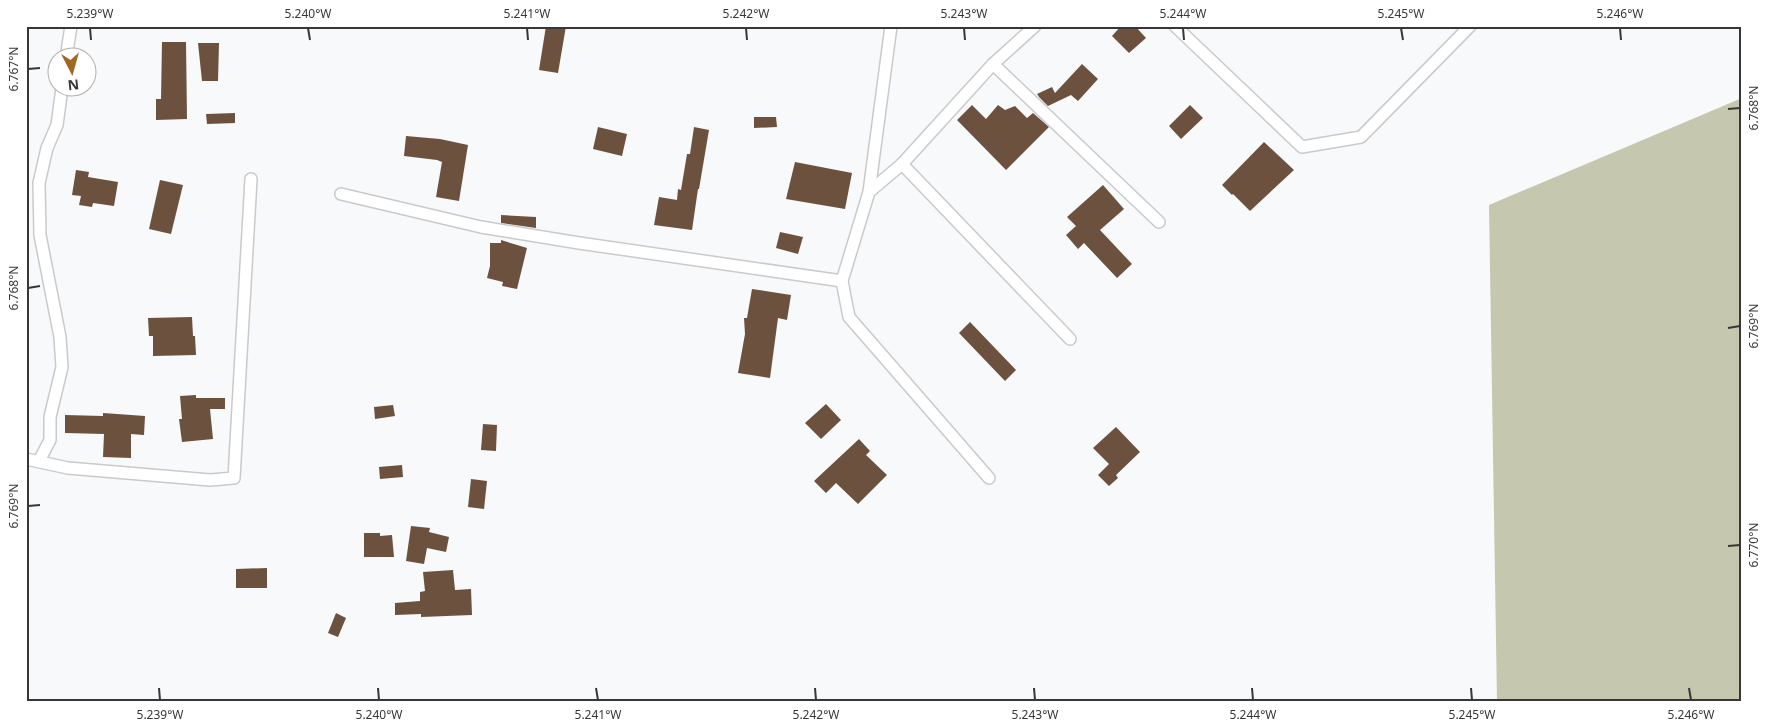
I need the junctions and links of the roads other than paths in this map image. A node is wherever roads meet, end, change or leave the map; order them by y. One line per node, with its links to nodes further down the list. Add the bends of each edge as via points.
1 (71, 26): 6 (street)
2 (891, 26): 11 (street)
3 (1035, 26): 7 (street)
4 (1175, 26): 5 (street, via 1302,147 1361,137)
5 (1470, 26)
6 (68, 48)
7 (993, 64): 9 (street); 13 (street)
8 (61, 98): 17 (street, via 57,125 47,148 39,182 40,235 60,337 62,368 50,417 50,440)
9 (902, 164): 11 (street); 15 (street)
10 (252, 179): 17 (street, via 234,478 210,480 68,468)
11 (870, 192): 14 (street)
12 (341, 194): 14 (street, via 481,227)
13 (1159, 222)
14 (842, 281): 18 (street, via 848,317)
15 (1070, 339)
16 (26, 459): 17 (street)
17 (39, 461)
18 (989, 478)

